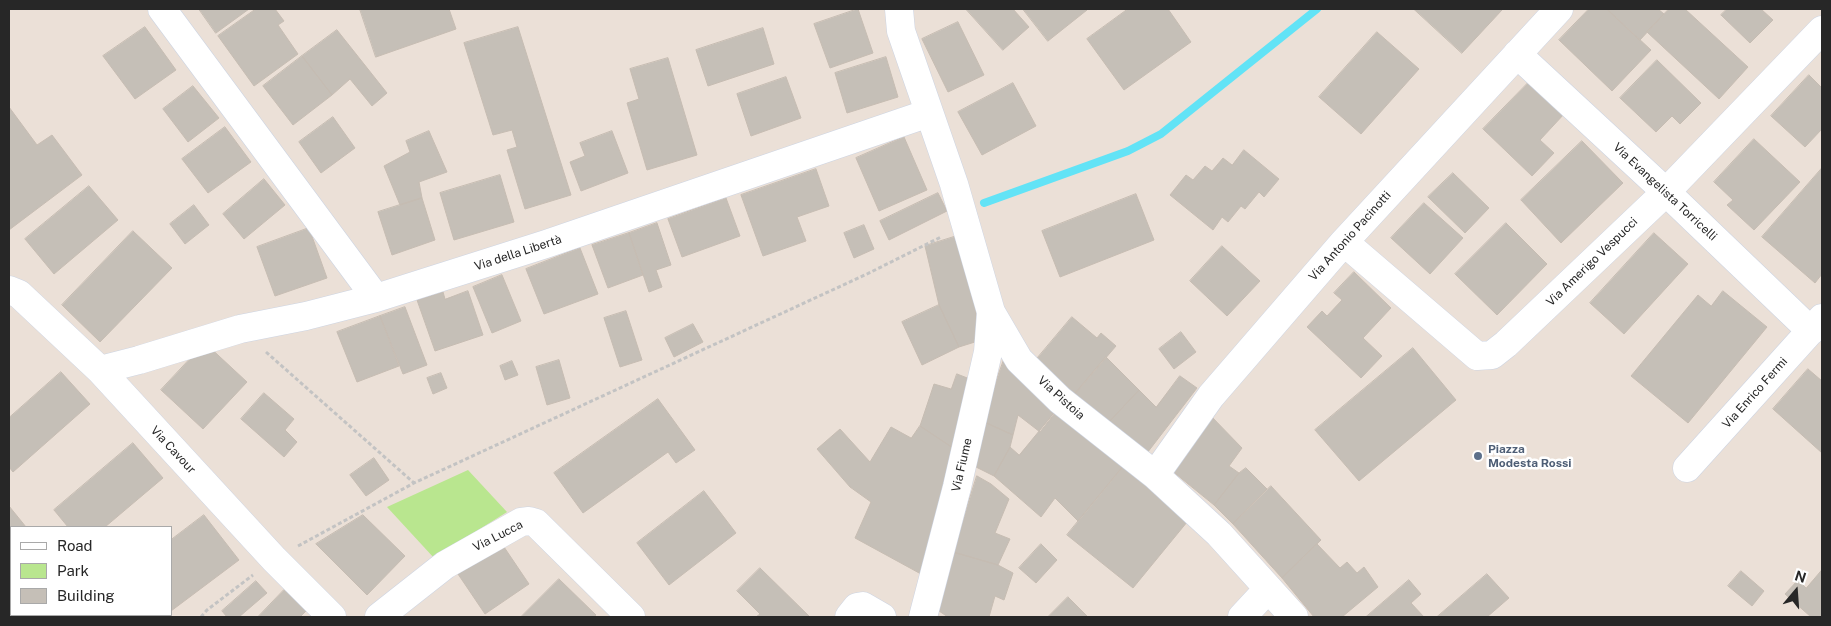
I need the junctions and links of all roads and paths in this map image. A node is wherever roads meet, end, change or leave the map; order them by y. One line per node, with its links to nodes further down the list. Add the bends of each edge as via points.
1 (162, 9): 11 (street)
2 (899, 9): 6 (street, Via Pistoia, via 901,31)
3 (1559, 9): 5 (street, Via Antonio Pacinotti)
4 (1822, 30): 7 (street, Via Amerigo Vespucci)
5 (1517, 54): 7 (street, Via Evangelista Torricelli); 9 (street, Via Antonio Pacinotti)
6 (929, 113): 8 (street, Via Pistoia); 11 (street, Via della Libertà, via 556,241)
7 (1666, 192): 9 (street, Via Amerigo Vespucci, via 1492,355 1476,356); 13 (street, Via Evangelista Torricelli)
8 (967, 224): 12 (street, Via Pistoia); 18 (path, via 867,274)
9 (1344, 242): 17 (street, Via Antonio Pacinotti, via 1211,396)
10 (9, 290): 15 (street, Via Cavour, via 19,294)
11 (376, 298): 14 (street, Via della Libertà)
12 (991, 312): 17 (street, Via Pistoia, via 1019,360 1060,400); 27 (street, Via Fiume, via 988,352)
13 (1817, 324): 16 (street, Via Enrico Fermi)
14 (240, 329): 15 (street, Via della Libertà); 18 (path)
15 (100, 370): 19 (street, Via Cavour)
16 (1687, 468)
17 (1155, 475): 20 (street, Via Pistoia, via 1219,534)
18 (414, 483): 19 (path)
19 (274, 559): 21 (path); 22 (street, Via Cavour)
20 (1268, 589): 28 (street); 29 (street, Via Pistoia)
21 (201, 617)
22 (332, 617)
23 (379, 617): 24 (street, Via Lucca, via 445,565 528,521 536,523)
24 (631, 617)
25 (849, 617): 26 (street, via 857,607 863,606)
26 (882, 617)
27 (923, 617)
28 (1242, 617)
29 (1294, 617)

